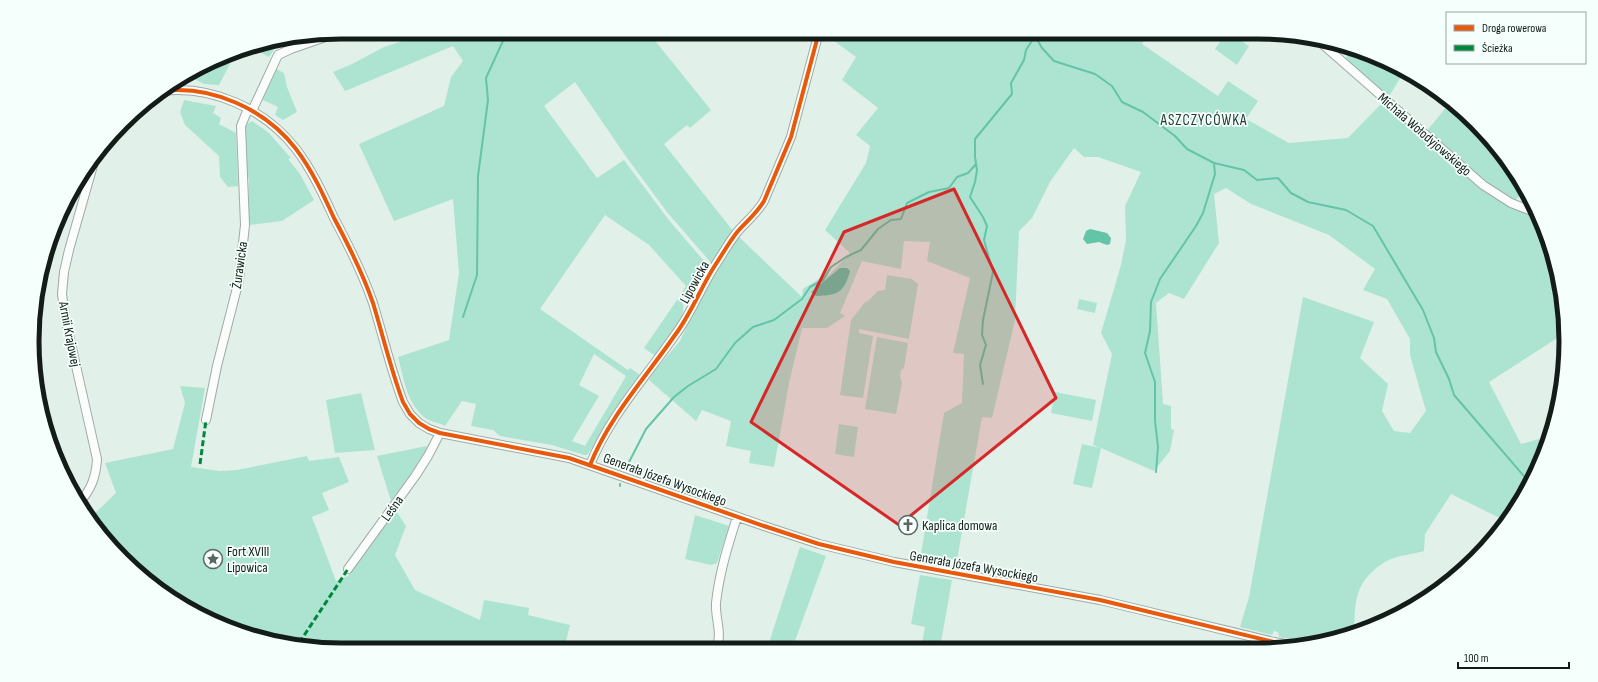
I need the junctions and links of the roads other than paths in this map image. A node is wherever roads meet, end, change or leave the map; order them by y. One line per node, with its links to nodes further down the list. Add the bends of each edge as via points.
1 (818, 39): 10 (street, Lipowicka, via 791,136 764,201 738,232 714,268 686,320 611,426)
2 (315, 41): 5 (street, Żurawicka, via 278,55)
3 (1326, 47): 7 (street, Michała Wołodyjowskiego, via 1483,185 1511,203)
4 (172, 91): 5 (street, Generała Józefa Wysockiego, via 209,94 233,101)
5 (250, 110): 8 (street, Żurawicka, via 241,126 244,225 239,280); 9 (street, Generała Józefa Wysockiego, via 284,135 312,174 363,278 403,402 418,423)
6 (91, 171): 11 (street, Armii Krajowej, via 62,284 65,317 97,459 94,480)
7 (1529, 210)
8 (206, 420)
9 (440, 433): 10 (street, Generała Józefa Wysockiego); 13 (street, Leśna, via 416,476)
10 (590, 464): 12 (street, Generała Józefa Wysockiego)
11 (83, 498)
12 (737, 517): 14 (street, Generała Józefa Wysockiego, via 819,544 859,554 1100,600); 15 (street, via 721,573 716,603)
13 (348, 569)
14 (1275, 642)
15 (717, 643)

